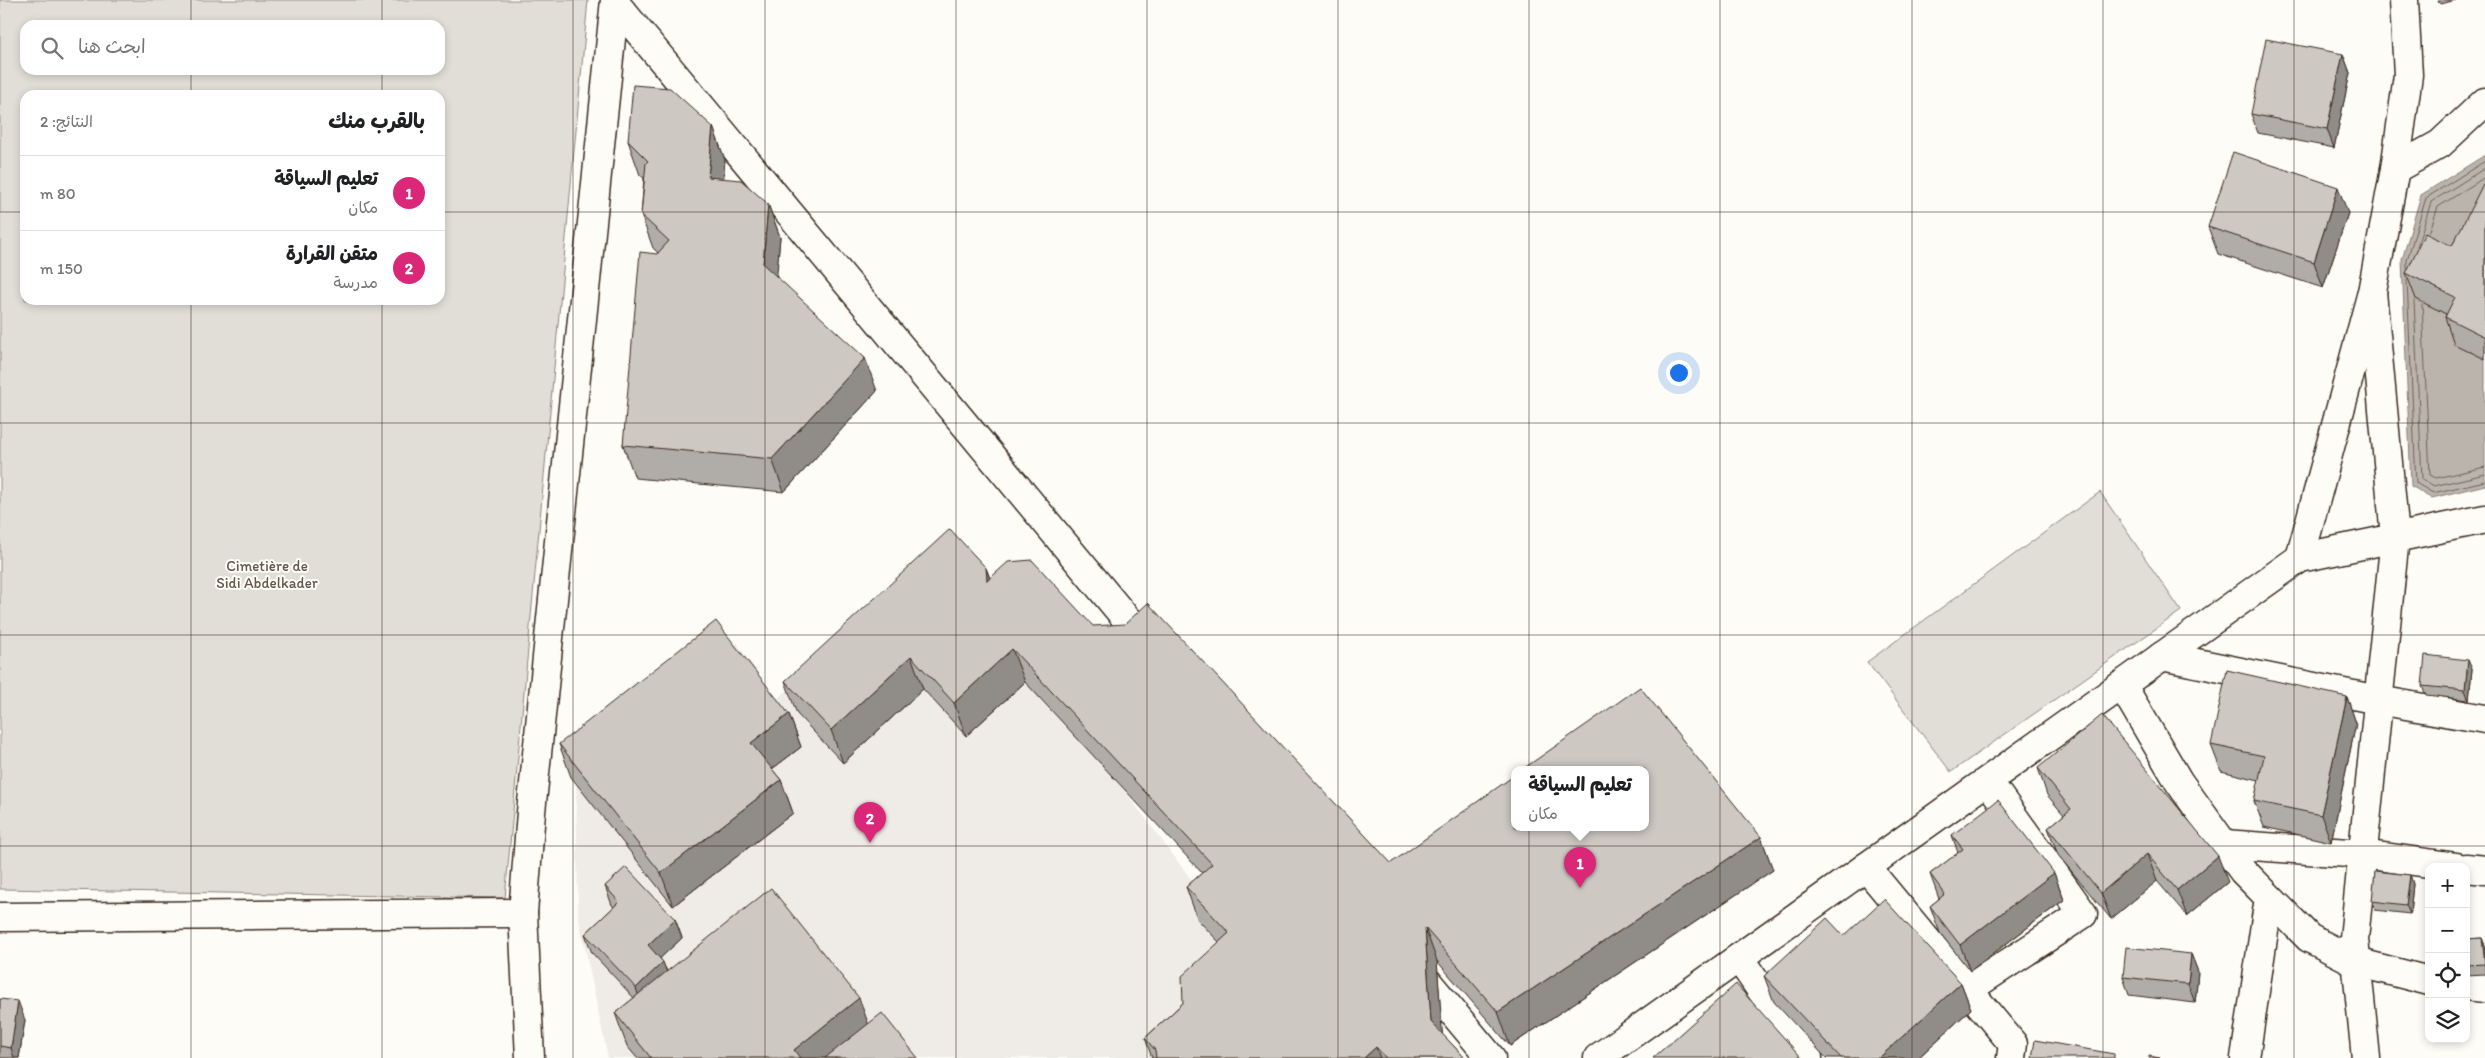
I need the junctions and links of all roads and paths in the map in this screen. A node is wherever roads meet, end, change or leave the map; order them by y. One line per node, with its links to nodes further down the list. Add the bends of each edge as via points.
1 (2404, 0): 4 (street, via 2408,75)
2 (615, 1): 10 (street); 22 (street)
3 (2485, 102): 4 (street, via 2440,144)
4 (2396, 169): 5 (street)
5 (2372, 292): 7 (street); 8 (street)
6 (2485, 519): 7 (street)
7 (2395, 537): 8 (street); 12 (street)
8 (2300, 558): 9 (street)
9 (2162, 656): 11 (street); 12 (street)
10 (1167, 668)
11 (2122, 685): 14 (street); 15 (street, via 2179,782)
12 (2378, 700): 13 (street); 16 (street)
13 (2485, 719)
14 (1988, 781): 18 (street); 30 (street, via 2083,914)
15 (2224, 844): 16 (street); 21 (street, via 2242,870)
16 (2362, 854): 17 (street); 26 (street, via 2354,939)
17 (2428, 863)
18 (1866, 867): 25 (street); 30 (street)
19 (2470, 868): 20 (street)
20 (2485, 870)
21 (2269, 898): 26 (street, via 2309,938); 36 (street)
22 (523, 913): 23 (street); 31 (street)
23 (0, 917)
24 (1402, 951): 32 (street)
25 (1739, 958): 33 (street); 34 (street)
26 (2356, 962): 27 (street); 37 (street)
27 (2425, 981)
28 (2470, 986): 29 (street)
29 (2485, 988)
30 (1967, 990): 35 (street, via 2013,1044)
31 (530, 1058)
32 (1491, 1058)
33 (1598, 1058)
34 (1808, 1058)
35 (2011, 1058)
36 (2246, 1058)
37 (2366, 1058)

